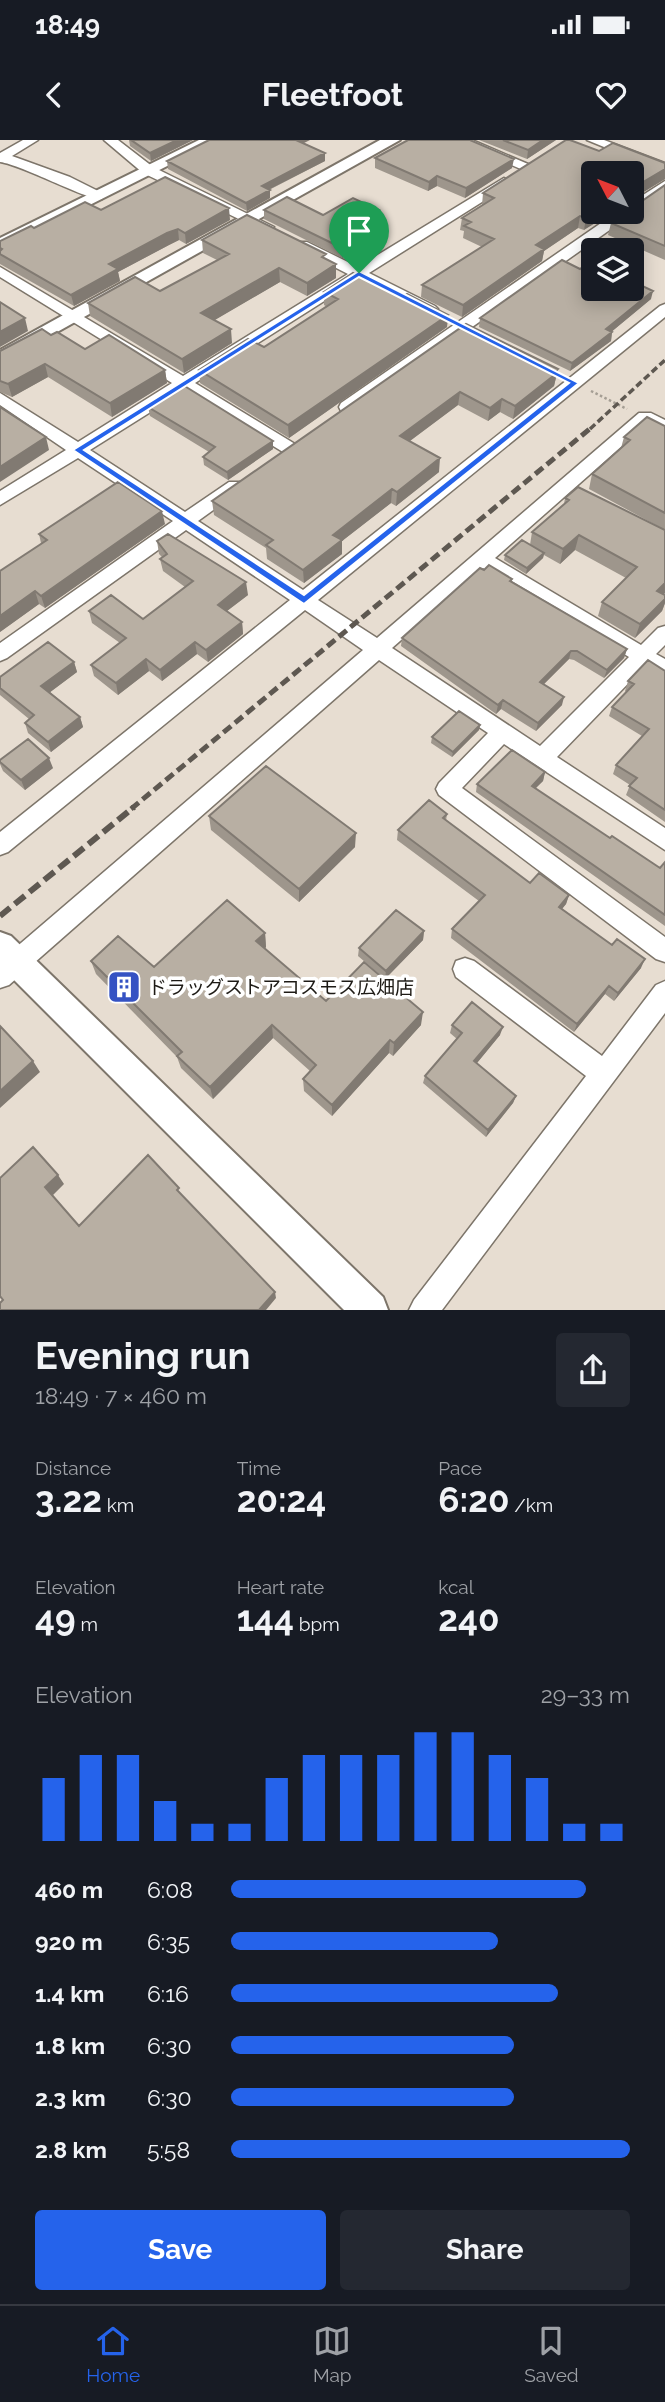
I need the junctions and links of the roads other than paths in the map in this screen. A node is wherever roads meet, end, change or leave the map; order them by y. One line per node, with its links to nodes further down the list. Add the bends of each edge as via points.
1 (32, 140): 7 (street)
2 (110, 140): 9 (street)
3 (211, 140): 9 (street)
4 (392, 140): 13 (street)
5 (461, 140): 17 (street, via 534,164)
6 (593, 140): 8 (street)
7 (1, 158): 11 (street)
8 (665, 168)
9 (148, 170): 11 (street); 13 (street)
10 (665, 185): 12 (street)
11 (97, 196): 15 (street)
12 (644, 200)
13 (250, 219): 17 (street); 19 (street)
14 (606, 224): 20 (street)
15 (0, 245)
16 (0, 271): 19 (street)
17 (359, 273): 20 (street); 23 (street)
18 (665, 309): 35 (street, via 569,380)
19 (75, 317): 22 (street); 23 (street)
20 (451, 319): 21 (street); 25 (street)
21 (485, 337)
22 (0, 358)
23 (184, 384): 27 (street); 28 (street)
24 (0, 398): 28 (street)
25 (332, 417)
26 (665, 427): 30 (street, via 645,416)
27 (289, 448)
28 (78, 450): 31 (street); 33 (street)
29 (247, 477): 33 (street)
30 (564, 486): 32 (street); 34 (street)
31 (0, 499)
32 (586, 499)
33 (185, 521): 35 (street); 38 (street)
34 (480, 558): 37 (street); 39 (street)
35 (304, 601): 37 (street); 44 (street)
36 (665, 634): 39 (street)
37 (376, 648): 41 (street); 46 (street)
38 (0, 653)
39 (643, 656): 40 (street); 42 (street)
40 (665, 669)
41 (502, 733): 42 (street); 45 (street, via 447,789)
42 (541, 759): 43 (street)
43 (665, 840)
44 (0, 845)
45 (665, 951)
46 (6, 962): 50 (street)
47 (465, 969): 49 (street)
48 (665, 993): 49 (street)
49 (604, 1073): 51 (street)
50 (370, 1310)
51 (424, 1310)

